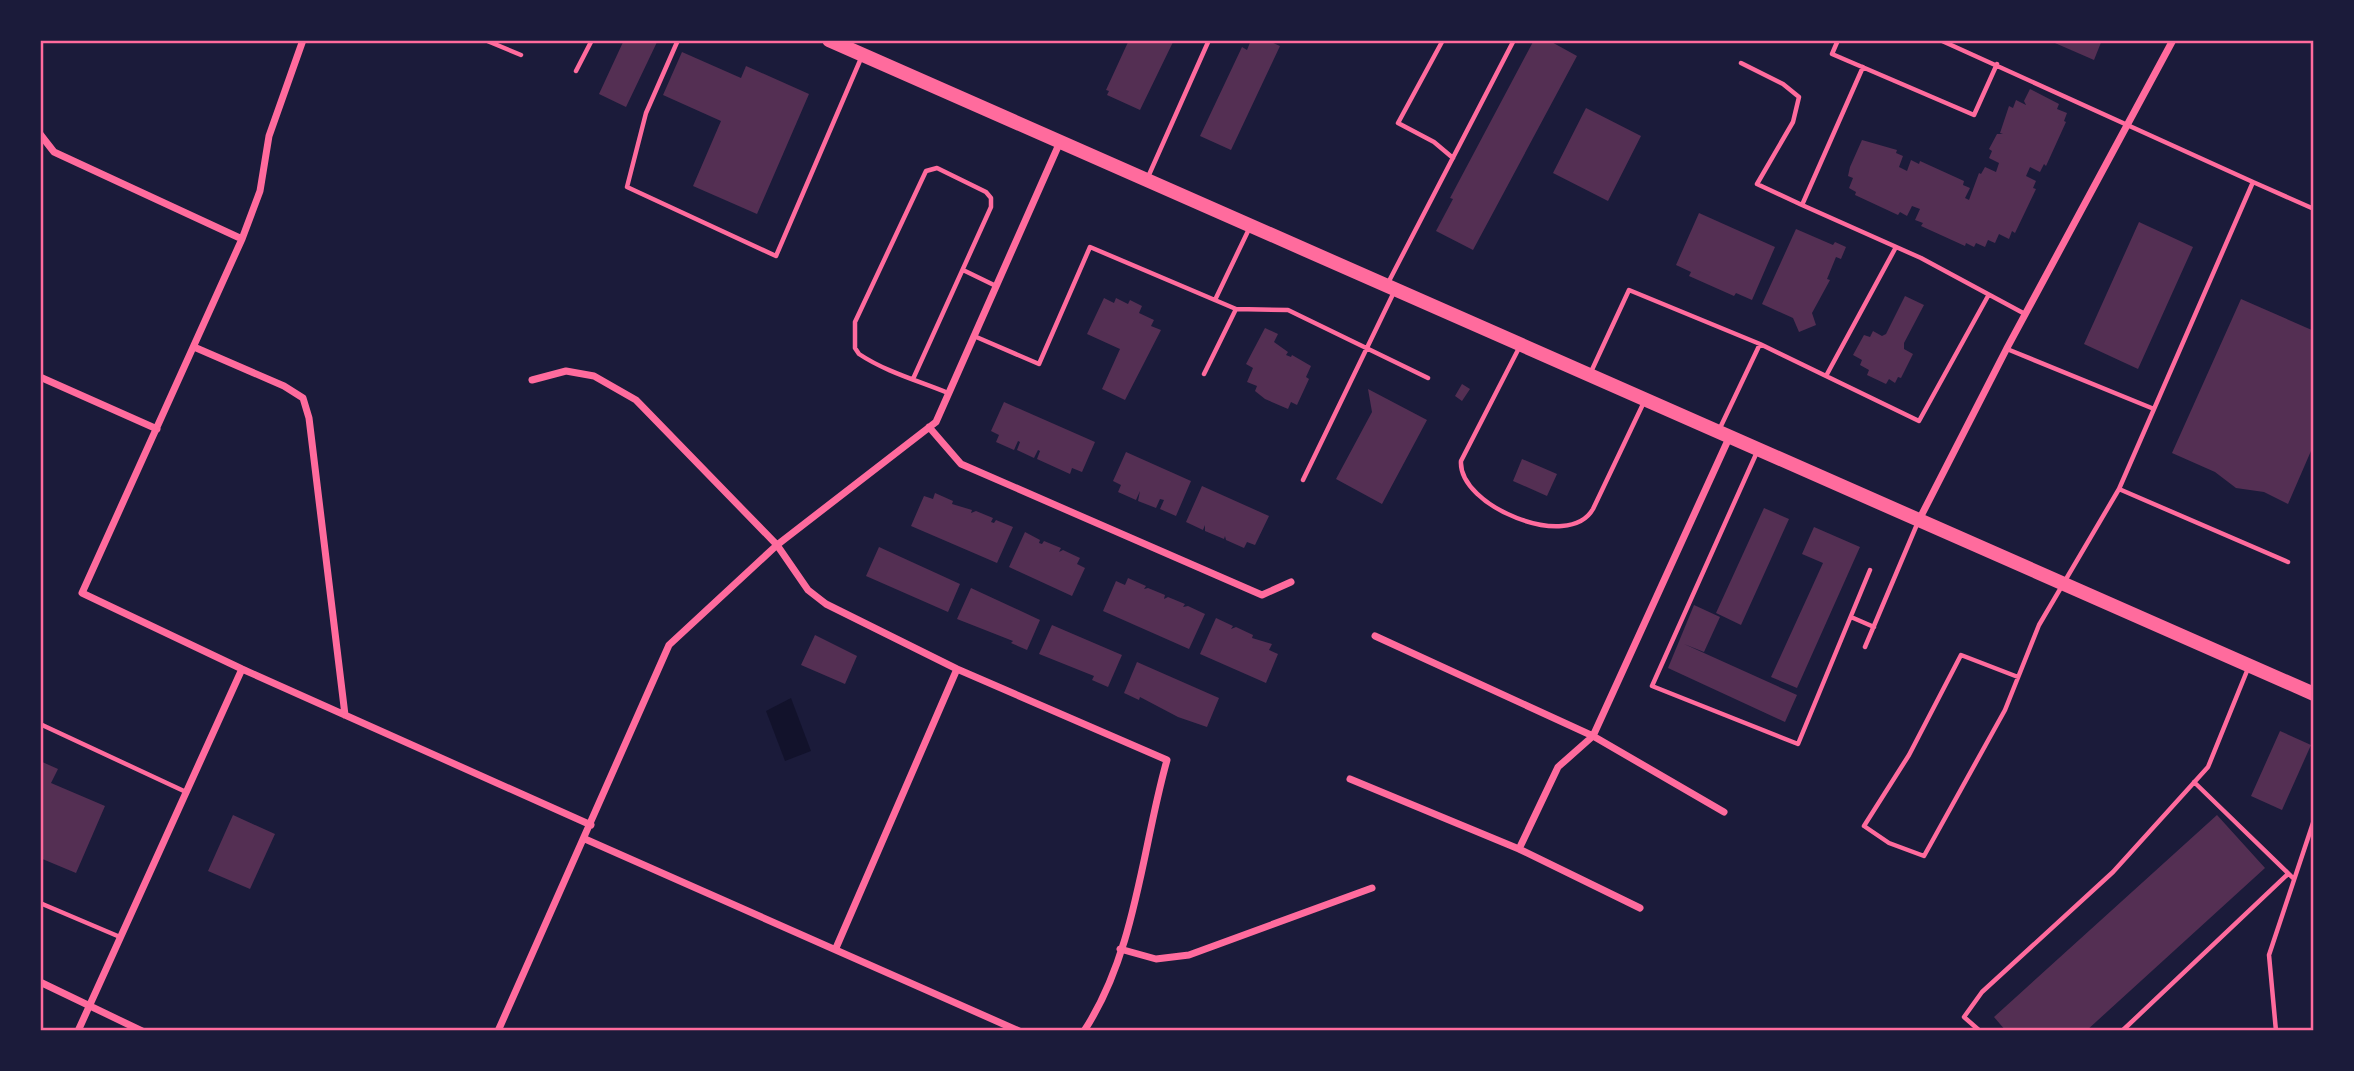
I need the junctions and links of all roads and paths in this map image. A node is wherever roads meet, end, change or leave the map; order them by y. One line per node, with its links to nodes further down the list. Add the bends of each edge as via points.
1 (303, 40): 27 (street, via 269,136 260,191)
2 (485, 40): 12 (lane)
3 (592, 40): 17 (lane)
4 (678, 40): 13 (lane, via 646,113 627,187 776,256)
5 (829, 40): 13 (main road)
6 (1209, 40): 22 (lane)
7 (1443, 40): 21 (lane, via 1398,123)
8 (1514, 40): 21 (lane)
9 (1838, 40): 16 (lane, via 1832,54)
10 (1940, 40): 15 (lane)
11 (2173, 40): 18 (street)
12 (521, 55)
13 (862, 55): 20 (main road)
14 (1741, 63): 24 (lane, via 1799,97 1793,122 1757,184)
15 (1997, 64): 16 (lane, via 1974,115); 18 (lane)
16 (1863, 67): 24 (lane)
17 (576, 71)
18 (2126, 124): 23 (lane); 35 (street)
19 (40, 134): 27 (street, via 54,152)
20 (1060, 142): 22 (main road); 30 (street)
21 (1453, 158): 31 (lane)
22 (1146, 180): 26 (main road)
23 (2253, 182): 25 (lane); 51 (lane)
24 (1802, 205): 28 (lane)
25 (2314, 209)
26 (1251, 225): 31 (main road); 33 (lane)
27 (242, 239): 39 (street)
28 (1896, 247): 32 (lane); 44 (lane)
29 (963, 271): 30 (lane); 47 (lane); 47 (lane, via 991,198 977,185 930,168 915,189 853,331 859,354)
30 (996, 286): 36 (street)
31 (1392, 286): 37 (main road); 41 (lane)
32 (1988, 296): 35 (lane); 44 (lane, via 1919,421)
33 (1214, 300): 34 (lane); 36 (lane, via 1090,247 1039,364)
34 (1236, 309): 41 (lane, via 1288,310); 42 (lane)
35 (2025, 314): 40 (street)
36 (974, 336): 49 (street)
37 (1521, 344): 43 (main road); 50 (lane, via 1461,461 1472,492 1489,504 1546,528 1585,519)
38 (1760, 344): 43 (lane, via 1629,290); 44 (lane); 54 (lane)
39 (194, 348): 53 (street); 73 (street, via 303,398)
40 (2007, 348): 51 (lane); 58 (street)
41 (1368, 350): 46 (lane); 56 (lane)
42 (1204, 374)
43 (1589, 375): 50 (main road)
44 (1826, 376)
45 (40, 377): 53 (street)
46 (1428, 378)
47 (913, 379): 49 (lane)
48 (532, 380): 59 (street, via 566,371 594,376 636,401)
49 (948, 393): 52 (street, via 936,422)
50 (1645, 400): 54 (main road)
51 (2154, 409): 57 (lane)
52 (929, 427): 59 (street); 62 (street, via 961,464 1262,594)
53 (157, 429): 70 (street, via 82,593)
54 (1724, 435): 55 (main road); 75 (street)
55 (1758, 450): 58 (main road); 64 (lane, via 1652,686 1798,744)
56 (1303, 480)
57 (2119, 489): 60 (lane); 63 (lane)
58 (1919, 520): 63 (main road); 65 (lane)
59 (777, 545): 69 (street, via 808,590 826,604); 81 (street, via 669,645)
60 (2288, 562)
61 (1870, 570): 64 (lane)
62 (1291, 582)
63 (2066, 585): 68 (main road); 71 (lane, via 2039,625)
64 (1851, 617): 65 (lane)
65 (1874, 627): 67 (lane)
66 (1375, 636): 75 (street)
67 (1866, 647)
68 (2249, 666): 72 (main road); 77 (lane, via 2208,767)
69 (957, 669): 90 (street); 91 (street, via 1167,760)
70 (242, 670): 73 (street); 78 (street)
71 (2018, 677): 71 (lane, via 1924,856 1889,843 1864,826 1909,755 1961,655)
72 (2314, 694)
73 (345, 715): 81 (street)
74 (40, 724): 78 (lane)
75 (1593, 736): 79 (street); 83 (street, via 1558,767)
76 (1350, 779): 83 (street)
77 (2194, 782): 84 (lane); 99 (lane, via 2113,872 1982,992 1964,1017)
78 (187, 792): 89 (street)
79 (1724, 813)
80 (2314, 820): 85 (lane)
81 (591, 825): 82 (street)
82 (584, 839): 90 (street); 96 (street)
83 (1519, 849): 88 (street)
84 (2288, 874): 85 (lane); 100 (lane)
85 (2294, 879): 101 (lane, via 2269,955)
86 (1372, 888): 91 (street, via 1189,956 1156,959)
87 (40, 904): 89 (lane)
88 (1640, 908)
89 (121, 937): 93 (street)
90 (836, 948): 97 (street)
91 (1120, 949): 98 (street, via 1097,1011)
92 (40, 982): 93 (street)
93 (89, 1007): 94 (street); 95 (street)
94 (78, 1031)
95 (142, 1031)
96 (498, 1031)
97 (1019, 1031)
98 (1084, 1031)
99 (1980, 1031)
100 (2122, 1031)
101 (2276, 1031)

